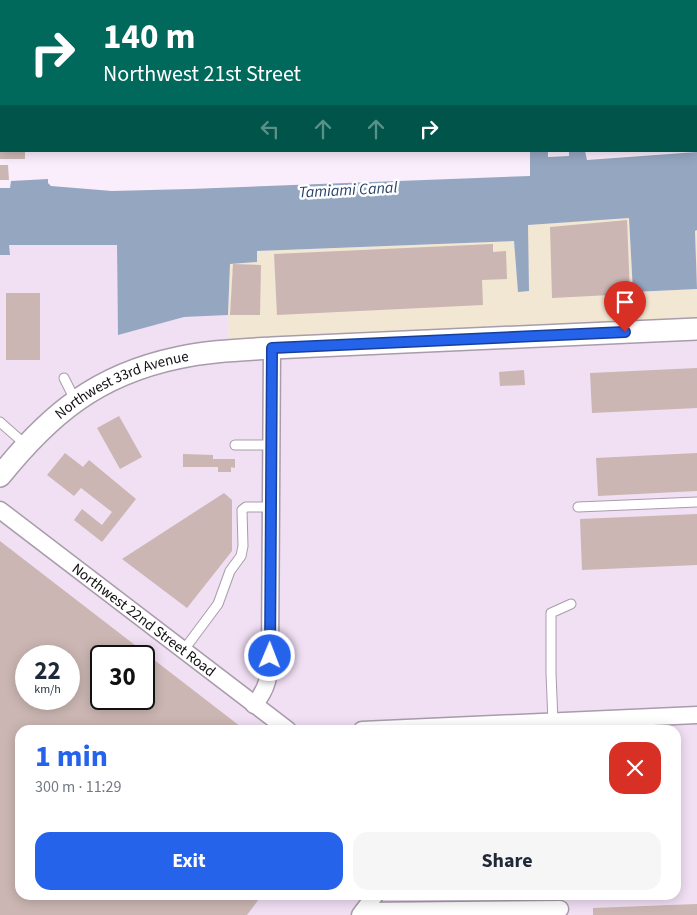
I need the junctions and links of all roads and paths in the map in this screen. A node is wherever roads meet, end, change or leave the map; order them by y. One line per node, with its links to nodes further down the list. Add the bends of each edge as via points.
1 (697, 329): 2 (street, Northwest 33rd Avenue)
2 (272, 348): 4 (street, Northwest 33rd Avenue, via 215,352 157,363 130,372); 8 (street)
3 (64, 378): 4 (lane)
4 (75, 400): 6 (street, Northwest 33rd Avenue)
5 (0, 422): 6 (lane)
6 (26, 444): 9 (street, Northwest 33rd Avenue)
7 (236, 445): 8 (lane)
8 (272, 445): 11 (street)
9 (3, 468)
10 (697, 502): 12 (lane)
11 (271, 507): 15 (lane, via 246,507 242,510 241,556 230,571 218,604); 16 (street, via 269,672 264,693)
12 (578, 507)
13 (0, 510): 15 (street, Northwest 22nd Street Road)
14 (571, 604): 19 (lane, via 552,613)
15 (183, 651): 16 (street, Northwest 22nd Street Road)
16 (254, 705): 18 (street, Northwest 22nd Street Road)
17 (697, 715): 20 (street)
18 (281, 725)
19 (553, 725)
20 (566, 725)
21 (371, 900): 23 (street)
22 (560, 906): 25 (street)
23 (362, 913): 24 (street)
24 (387, 913): 25 (street)
25 (433, 913)

